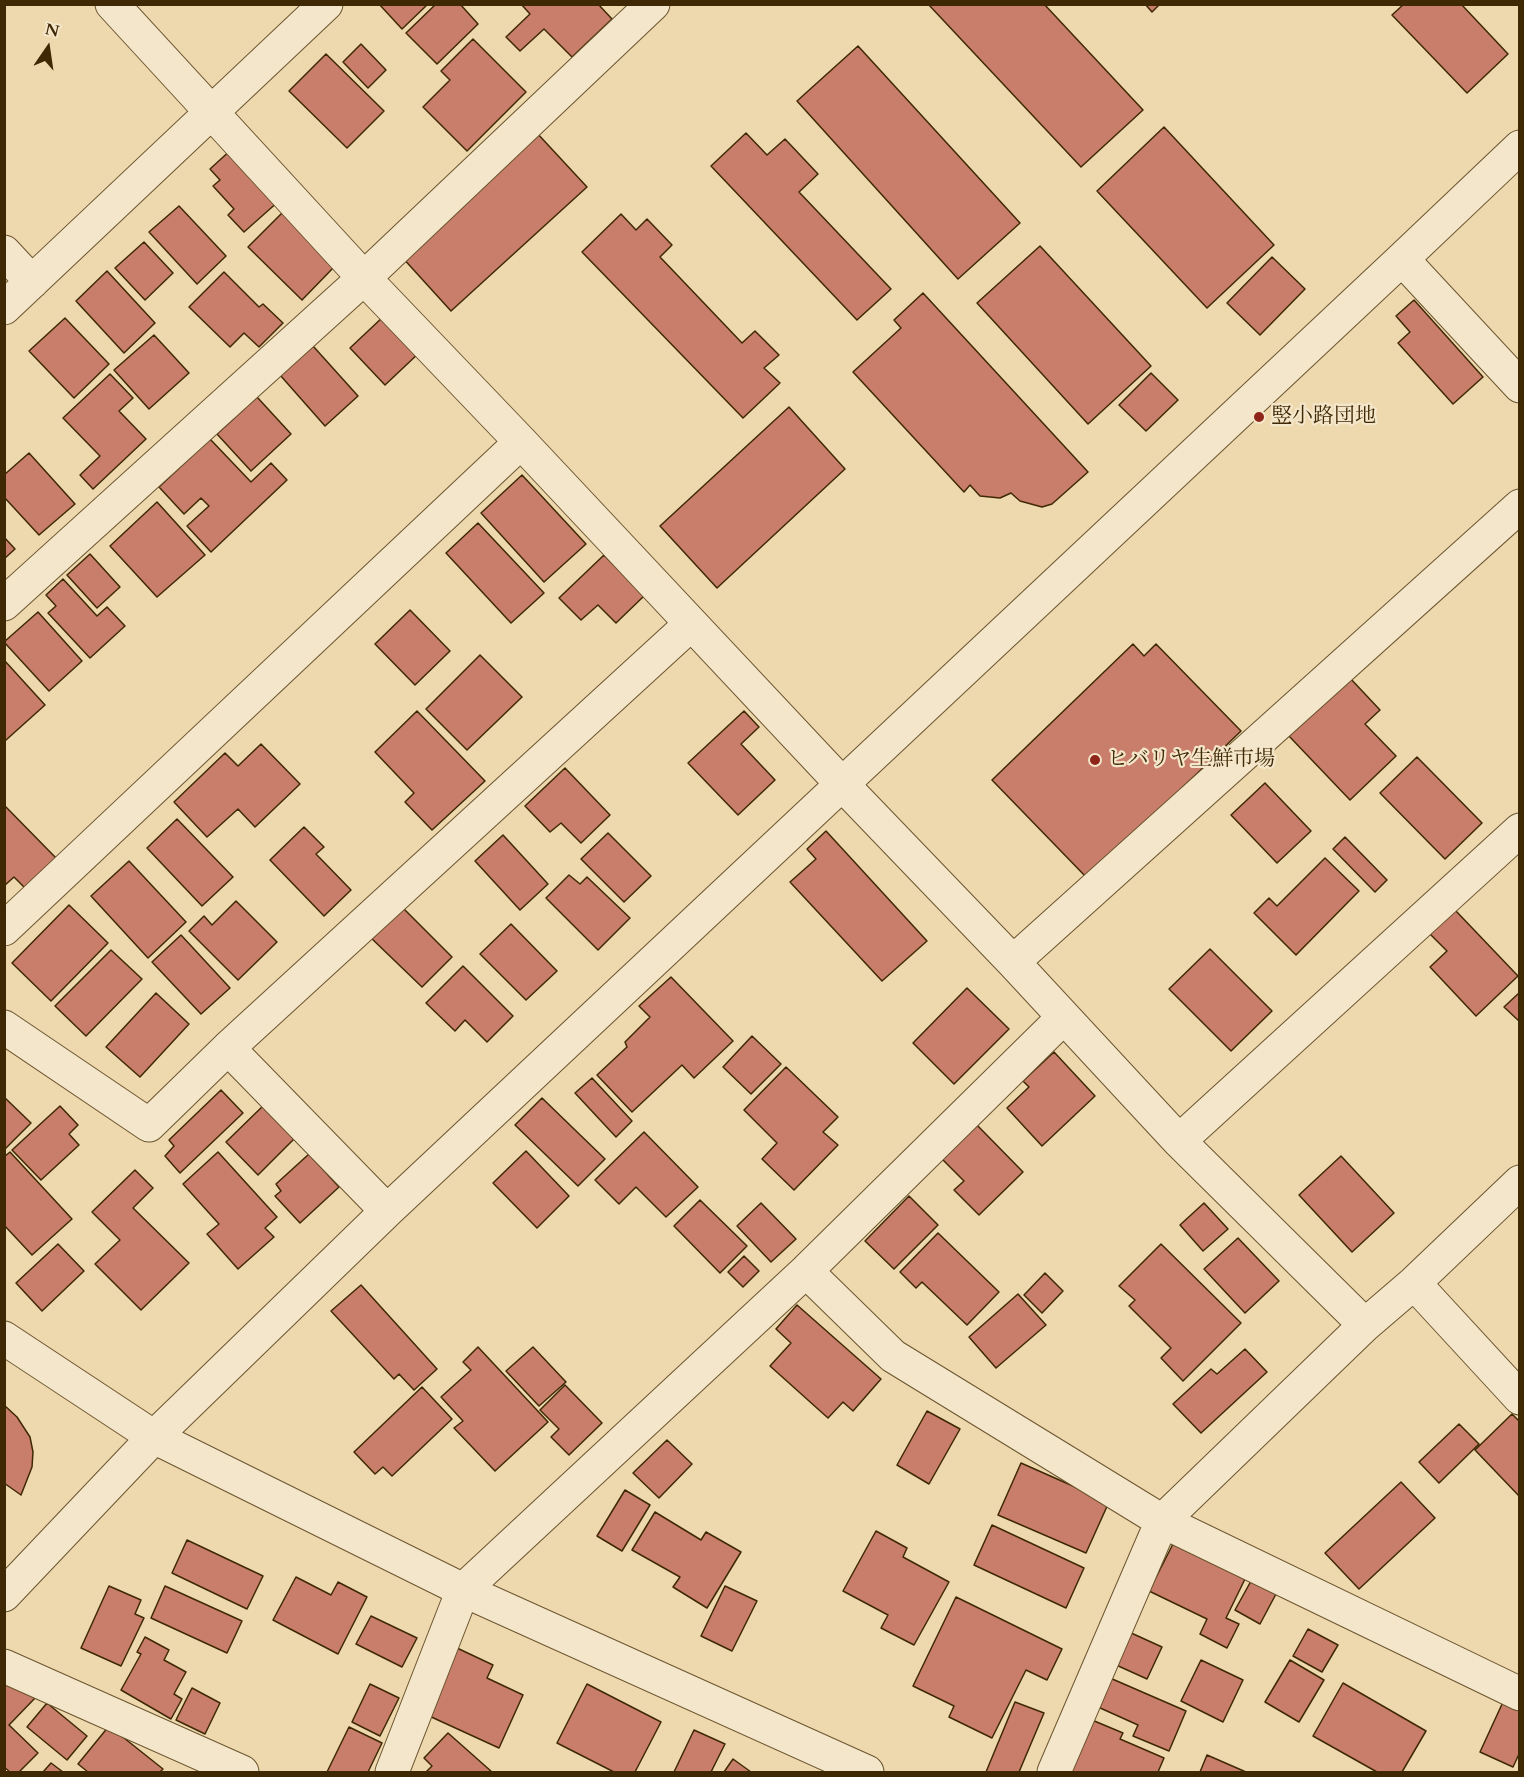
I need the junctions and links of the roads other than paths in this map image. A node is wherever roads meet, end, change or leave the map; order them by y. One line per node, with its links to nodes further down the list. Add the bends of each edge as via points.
1 (112, 4): 4 (street)
2 (326, 4): 4 (street)
3 (653, 4): 8 (street)
4 (212, 112): 8 (street); 9 (street)
5 (1520, 147): 7 (street)
6 (4, 252): 9 (street)
7 (1402, 259): 11 (street); 16 (street)
8 (364, 278): 12 (street); 14 (street)
9 (32, 282): 10 (street)
10 (4, 308)
11 (1520, 386)
12 (521, 442): 15 (street); 18 (street)
13 (1520, 506): 19 (street)
14 (4, 604)
15 (691, 624): 16 (street); 22 (street)
16 (841, 783): 19 (street); 25 (street)
17 (1520, 830): 23 (street)
18 (4, 929)
19 (1013, 962): 20 (street)
20 (1064, 1017): 23 (street); 26 (street)
21 (4, 1027): 22 (street, via 149,1125)
22 (228, 1048): 25 (street)
23 (1179, 1142): 28 (street)
24 (1520, 1182): 27 (street)
25 (387, 1211): 31 (street)
26 (806, 1271): 32 (street, via 893,1356); 33 (street)
27 (1414, 1283): 28 (street); 30 (street)
28 (1365, 1325): 32 (street)
29 (4, 1338): 31 (street)
30 (1520, 1398)
31 (154, 1437): 33 (street); 34 (street)
32 (1162, 1521): 36 (street); 41 (street)
33 (463, 1590): 39 (street); 40 (street)
34 (4, 1595)
35 (4, 1666): 37 (street)
36 (1520, 1694)
37 (199, 1764): 38 (street)
38 (242, 1773)
39 (392, 1773)
40 (867, 1773)
41 (1054, 1773)

